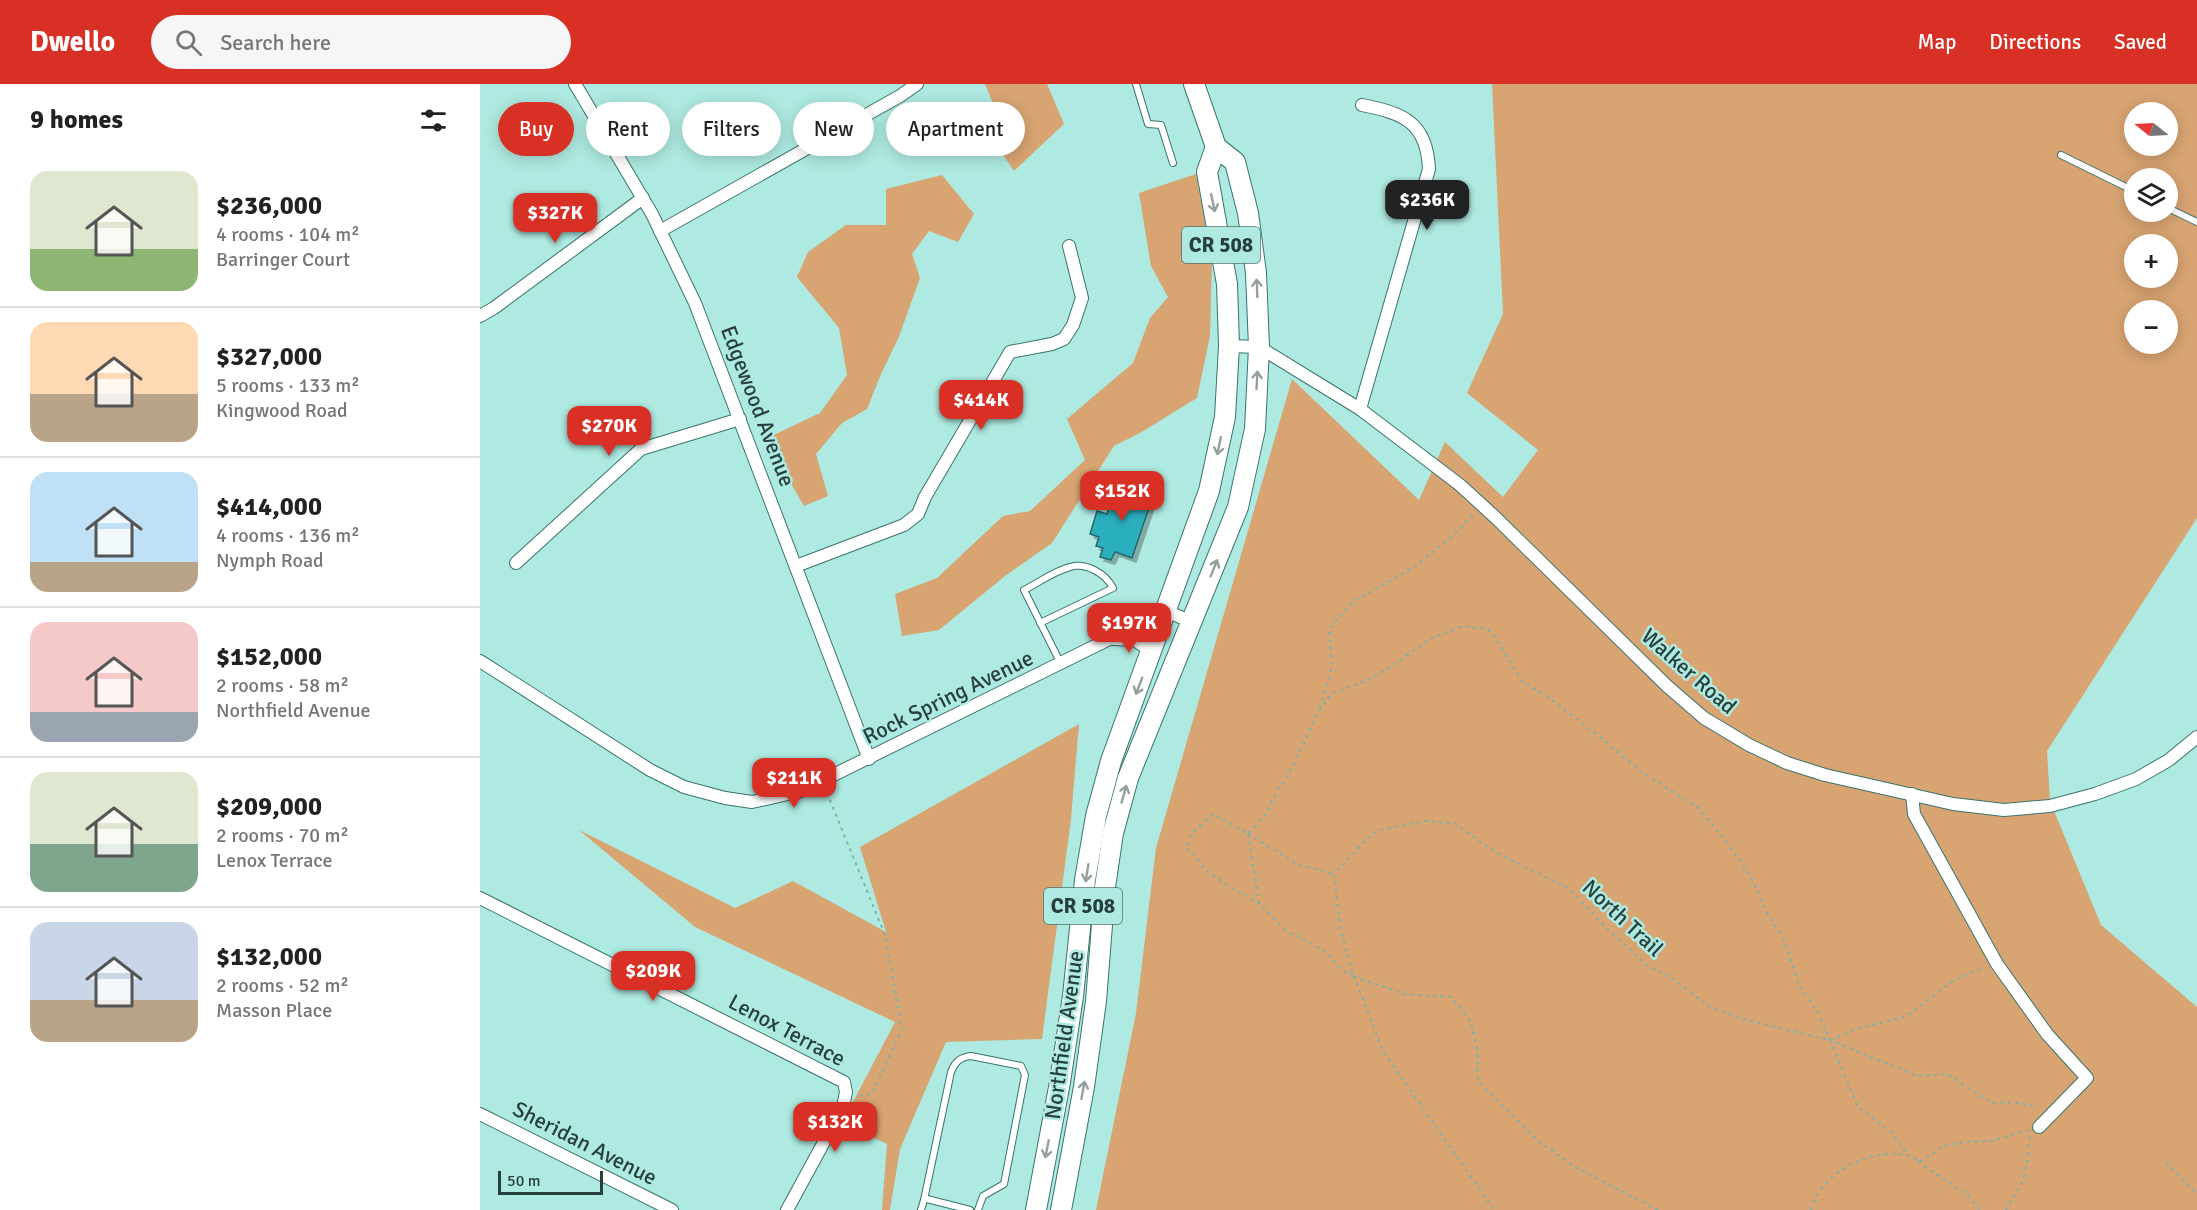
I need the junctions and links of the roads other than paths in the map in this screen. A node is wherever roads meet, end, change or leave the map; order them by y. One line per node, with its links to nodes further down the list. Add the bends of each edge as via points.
1 (575, 84): 10 (street, Edgewood Avenue)
2 (916, 84): 13 (street)
3 (1136, 84): 8 (lane, via 1148,124 1161,125)
4 (1194, 84): 6 (main road, Northfield Avenue / CR 508)
5 (1362, 105): 18 (street, via 1390,110 1413,125 1425,147 1429,170)
6 (1216, 147): 16 (main road, Northfield Avenue / CR 508, one-way to 16, via 1207,172 1227,284); 17 (main road, Northfield Avenue / CR 508, one-way to 6, via 1256,273 1248,213 1235,162)
7 (2061, 154): 9 (lane)
8 (1173, 163)
9 (2124, 186)
10 (643, 198): 13 (street, Edgewood Avenue); 15 (street)
11 (2178, 212): 12 (lane)
12 (2197, 222)
13 (660, 231): 19 (street, Edgewood Avenue, via 695,303)
14 (1069, 246): 21 (street, via 1082,298 1073,325 1064,339 1010,352 918,514 904,525)
15 (480, 316)
16 (1229, 346): 17 (street); 22 (main road, Northfield Avenue / CR 508, one-way to 22, via 1225,417 1209,491)
17 (1259, 346): 18 (street, Walker Road); 23 (main road, Northfield Avenue / CR 508, one-way to 17, via 1238,507 1255,429)
18 (1360, 409): 31 (street, Walker Road, via 1482,505 1704,718 1787,763 1825,776)
19 (740, 419): 20 (street, via 641,449); 21 (street, Edgewood Avenue)
20 (516, 563)
21 (796, 566): 30 (street, Edgewood Avenue)
22 (1166, 612): 23 (street); 25 (street, Rock Spring Avenue); 26 (main road, Northfield Avenue / CR 508)
23 (1192, 622): 42 (main road, Northfield Avenue / CR 508, one-way to 23, via 1096,1001 1113,833 1128,778)
24 (1040, 623): 24 (lane, via 1024,590 1071,566 1090,568 1109,579 1113,588); 28 (lane)
25 (1113, 639): 26 (street, via 1135,640); 28 (street, Rock Spring Avenue)
26 (1152, 652): 41 (main road, Northfield Avenue / CR 508, one-way to 41, via 1111,761 1096,816 1060,1082)
27 (480, 661): 30 (street, Rock Spring Avenue, via 650,770 684,787 725,798 752,802 801,792)
28 (1061, 664): 30 (street, Rock Spring Avenue)
29 (2197, 737): 31 (street, Walker Road, via 2169,760 2136,779 2050,806 2004,810)
30 (869, 759)
31 (1912, 794): 34 (street, via 1914,814 1997,964 2047,1034 2087,1078)
32 (480, 898): 37 (street, Lenox Terrace, via 844,1082 843,1107)
33 (480, 1114): 36 (street, Sheridan Avenue)
34 (2035, 1128)
35 (924, 1200): 38 (lane); 39 (lane); 40 (lane, via 951,1072 958,1061 971,1056 1021,1066 1025,1075 1004,1184 983,1196)
36 (672, 1210)
37 (787, 1210)
38 (921, 1210)
39 (970, 1210)
40 (978, 1210)
41 (1036, 1210)
42 (1061, 1210)

